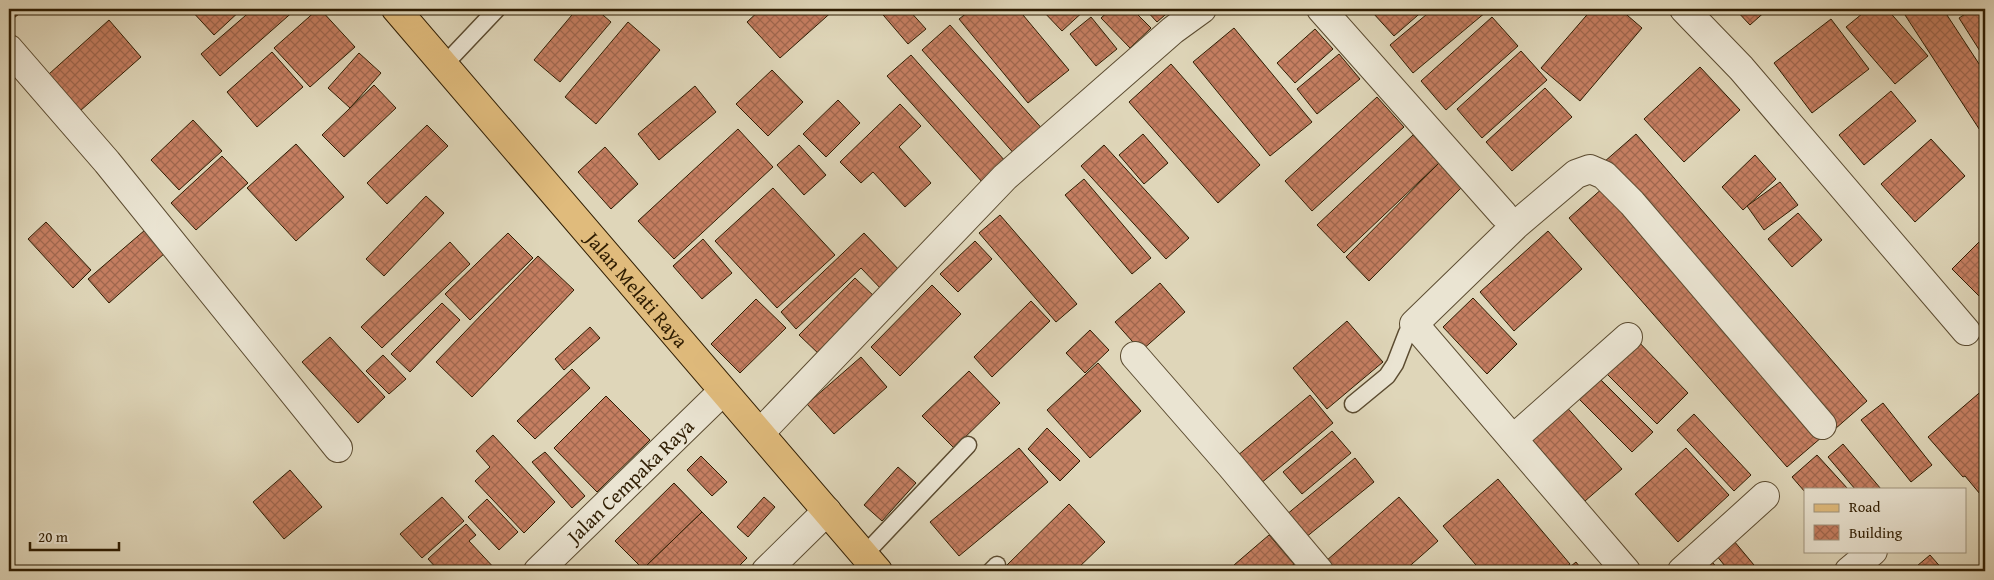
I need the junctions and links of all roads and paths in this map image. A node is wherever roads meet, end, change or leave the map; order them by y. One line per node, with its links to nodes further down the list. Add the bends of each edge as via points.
1 (396, 9): 7 (main road, Jalan Melati Raya)
2 (498, 9): 7 (lane)
3 (1202, 9): 16 (street, via 1173,30 1005,177)
4 (1321, 9): 8 (street)
5 (1684, 9): 10 (street, via 1741,68)
6 (9, 49): 19 (street, via 113,170)
7 (444, 65): 13 (main road, Jalan Melati Raya)
8 (1503, 214)
9 (1414, 324): 14 (lane, via 1387,376); 15 (street, via 1517,224 1576,174 1590,169 1604,174 1632,203); 17 (street)
10 (1966, 331)
11 (1628, 337): 17 (street)
12 (1135, 356): 26 (street)
13 (723, 391): 16 (main road, Jalan Melati Raya); 24 (street, Jalan Cempaka Raya)
14 (1353, 404)
15 (1822, 425)
16 (760, 433): 21 (main road, Jalan Melati Raya)
17 (1513, 439): 27 (street)
18 (968, 445): 23 (lane)
19 (338, 448)
20 (1765, 496): 28 (street)
21 (826, 511): 23 (main road, Jalan Melati Raya); 25 (street)
22 (1872, 552): 29 (street)
23 (871, 563)
24 (538, 571)
25 (766, 571)
26 (1319, 571)
27 (1626, 571)
28 (1682, 571)
29 (1849, 571)

